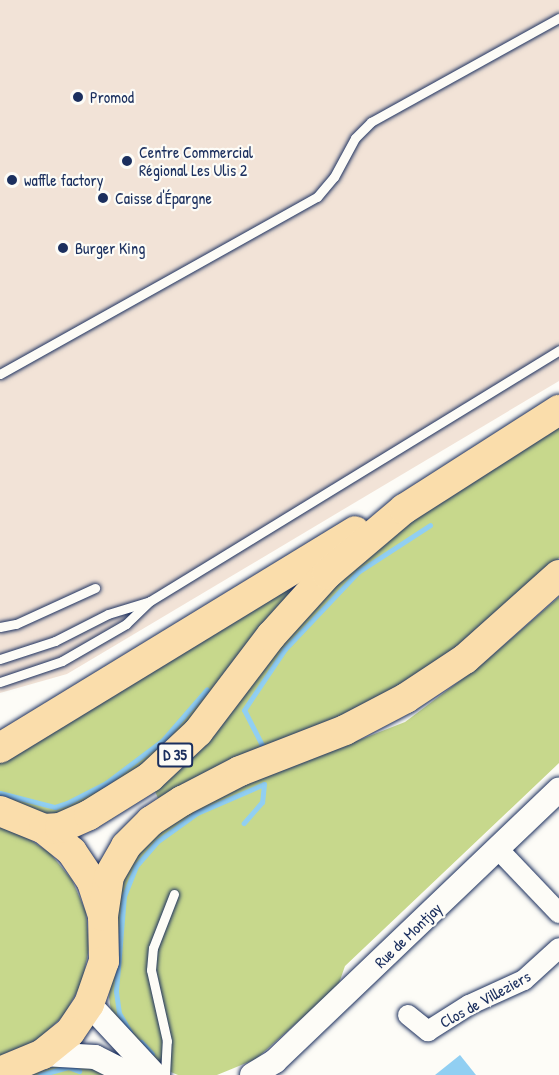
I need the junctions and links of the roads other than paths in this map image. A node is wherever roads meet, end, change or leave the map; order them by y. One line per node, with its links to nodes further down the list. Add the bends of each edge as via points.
1 (559, 18): 3 (lane, via 371,123 355,138 334,177 317,196)
2 (559, 350): 8 (lane)
3 (0, 374)
4 (559, 410): 5 (main road, D 35)
5 (404, 509): 12 (main road, via 354,531); 15 (main road, D 35, via 327,574 296,606 198,732 174,756 120,798 60,828)
6 (559, 575): 19 (main road, via 465,659 406,698 345,730 240,771 151,821 126,846 110,876)
7 (95, 588): 9 (lane, via 16,624)
8 (150, 601): 10 (lane, via 108,614 55,641); 11 (lane, via 126,624 62,661)
9 (0, 627)
10 (0, 659)
11 (0, 682)
12 (0, 748)
13 (559, 790): 16 (street, Rue de Montjay)
14 (0, 811): 15 (main road)
15 (44, 829): 19 (main road, via 77,860 92,882)
16 (497, 848): 18 (street); 28 (street, Rue de Montjay, via 275,1061)
17 (174, 894): 27 (lane, via 153,948 151,970 167,1041)
18 (559, 913)
19 (103, 916): 21 (main road, via 104,961)
20 (559, 948): 22 (street, Clos de Villeziers, via 524,980 469,1005 428,1031)
21 (89, 1004): 23 (main road, via 70,1032); 26 (street)
22 (408, 1015)
23 (43, 1054): 24 (main road); 25 (street, via 95,1057)
24 (0, 1072)
25 (131, 1075)
26 (155, 1075)
27 (165, 1075)
28 (252, 1075)

